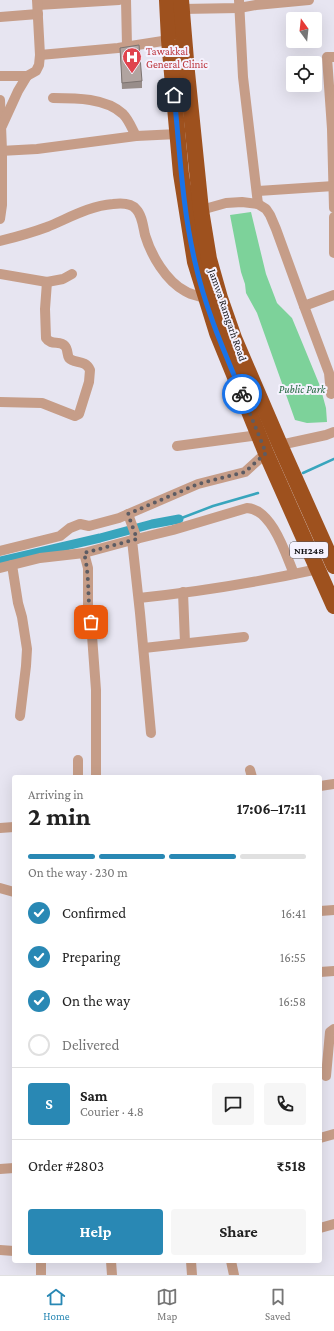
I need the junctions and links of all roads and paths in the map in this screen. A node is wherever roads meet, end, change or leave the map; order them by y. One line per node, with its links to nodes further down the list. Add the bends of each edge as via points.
1 (119, 0): 7 (street)
2 (126, 0): 9 (street)
3 (167, 0): 10 (highway, Jamwa Ramgarh Road / NH248)
4 (309, 0): 5 (street)
5 (239, 4): 6 (street); 23 (street, via 243,77)
6 (181, 5): 10 (highway, Jamwa Ramgarh Road / NH248)
7 (38, 6): 8 (street); 11 (street)
8 (0, 17)
9 (127, 46): 10 (street); 11 (street)
10 (175, 47): 18 (highway, Jamwa Ramgarh Road / NH248); 26 (highway, Jamwa Ramgarh Road / NH248)
11 (40, 55): 14 (street, via 36,71)
12 (334, 57): 21 (street, via 327,57)
13 (0, 76): 14 (street)
14 (28, 76): 17 (street, via 18,91)
15 (54, 98): 19 (street, via 97,102 115,109 124,115)
16 (0, 100): 17 (street)
17 (2, 128): 20 (street)
18 (178, 134): 19 (street); 26 (highway, Jamwa Ramgarh Road / NH248, via 180,174)
19 (136, 136): 20 (street)
20 (1, 151): 28 (street)
21 (334, 165): 22 (street)
22 (334, 186): 23 (street); 25 (street)
23 (258, 191): 24 (street)
24 (258, 204): 26 (street, via 226,203); 36 (street, via 270,215)
25 (334, 208)
26 (197, 217): 35 (highway, Jamwa Ramgarh Road / NH248, via 195,262); 42 (highway, Jamwa Ramgarh Road / NH248, via 220,298)
27 (334, 217): 30 (street)
28 (0, 219)
29 (0, 241): 35 (street, via 25,235 95,207 128,204 139,212 153,254 172,282 185,292)
30 (334, 253)
31 (0, 274): 33 (street)
32 (72, 274): 33 (street, via 63,280)
33 (47, 282): 38 (street, via 46,338 50,343 65,346 71,360 85,363 90,370 79,414 75,416 42,403)
34 (334, 295): 36 (street)
35 (205, 298): 40 (highway, Jamwa Ramgarh Road / NH248)
36 (304, 306): 37 (street, via 329,373)
37 (331, 394)
38 (0, 402)
39 (334, 432): 42 (street)
40 (259, 435): 41 (street); 42 (highway, Jamwa Ramgarh Road / NH248)
41 (177, 446)
42 (273, 449): 43 (street, via 245,472 198,484); 47 (highway, Jamwa Ramgarh Road / NH248, via 290,466); 50 (highway, Jamwa Ramgarh Road / NH248, via 274,471)
43 (129, 518): 44 (street); 45 (street, via 89,526 80,524 60,536)
44 (135, 538): 46 (street); 51 (street, via 173,530 237,510 253,508 264,516 274,529); 53 (street)
45 (0, 551)
46 (84, 553): 48 (street, via 40,558); 62 (street, via 88,568 88,606 96,690)
47 (334, 563)
48 (12, 565): 49 (street); 58 (street, via 27,648)
49 (0, 568)
50 (318, 569): 51 (street); 54 (highway, Jamwa Ramgarh Road / NH248)
51 (294, 574): 52 (street)
52 (183, 592): 53 (street); 56 (street)
53 (138, 598): 57 (street)
54 (334, 606)
55 (244, 637): 56 (street)
56 (185, 643): 57 (street)
57 (144, 648): 59 (street)
58 (20, 716)
59 (151, 733)
60 (78, 760): 61 (street)
61 (78, 775)
62 (96, 775)
63 (334, 784): 64 (street)
64 (322, 786)
65 (12, 827): 66 (street)
66 (0, 828)
67 (0, 888): 68 (street)
68 (12, 891)
69 (334, 910): 70 (street)
70 (322, 911)
71 (334, 971): 72 (street)
72 (322, 972)
73 (334, 1028): 74 (street, via 330,1032)
74 (327, 1075)
75 (334, 1134): 76 (street)
76 (322, 1137)
77 (12, 1168): 78 (street)
78 (0, 1169)
79 (334, 1224): 80 (street)
80 (322, 1227)
81 (0, 1250): 82 (street)
82 (12, 1250)
83 (41, 1263): 87 (street)
84 (111, 1263): 88 (street)
85 (191, 1263): 89 (street)
86 (231, 1263): 90 (street)
87 (41, 1275)
88 (112, 1275)
89 (192, 1275)
90 (234, 1275)

